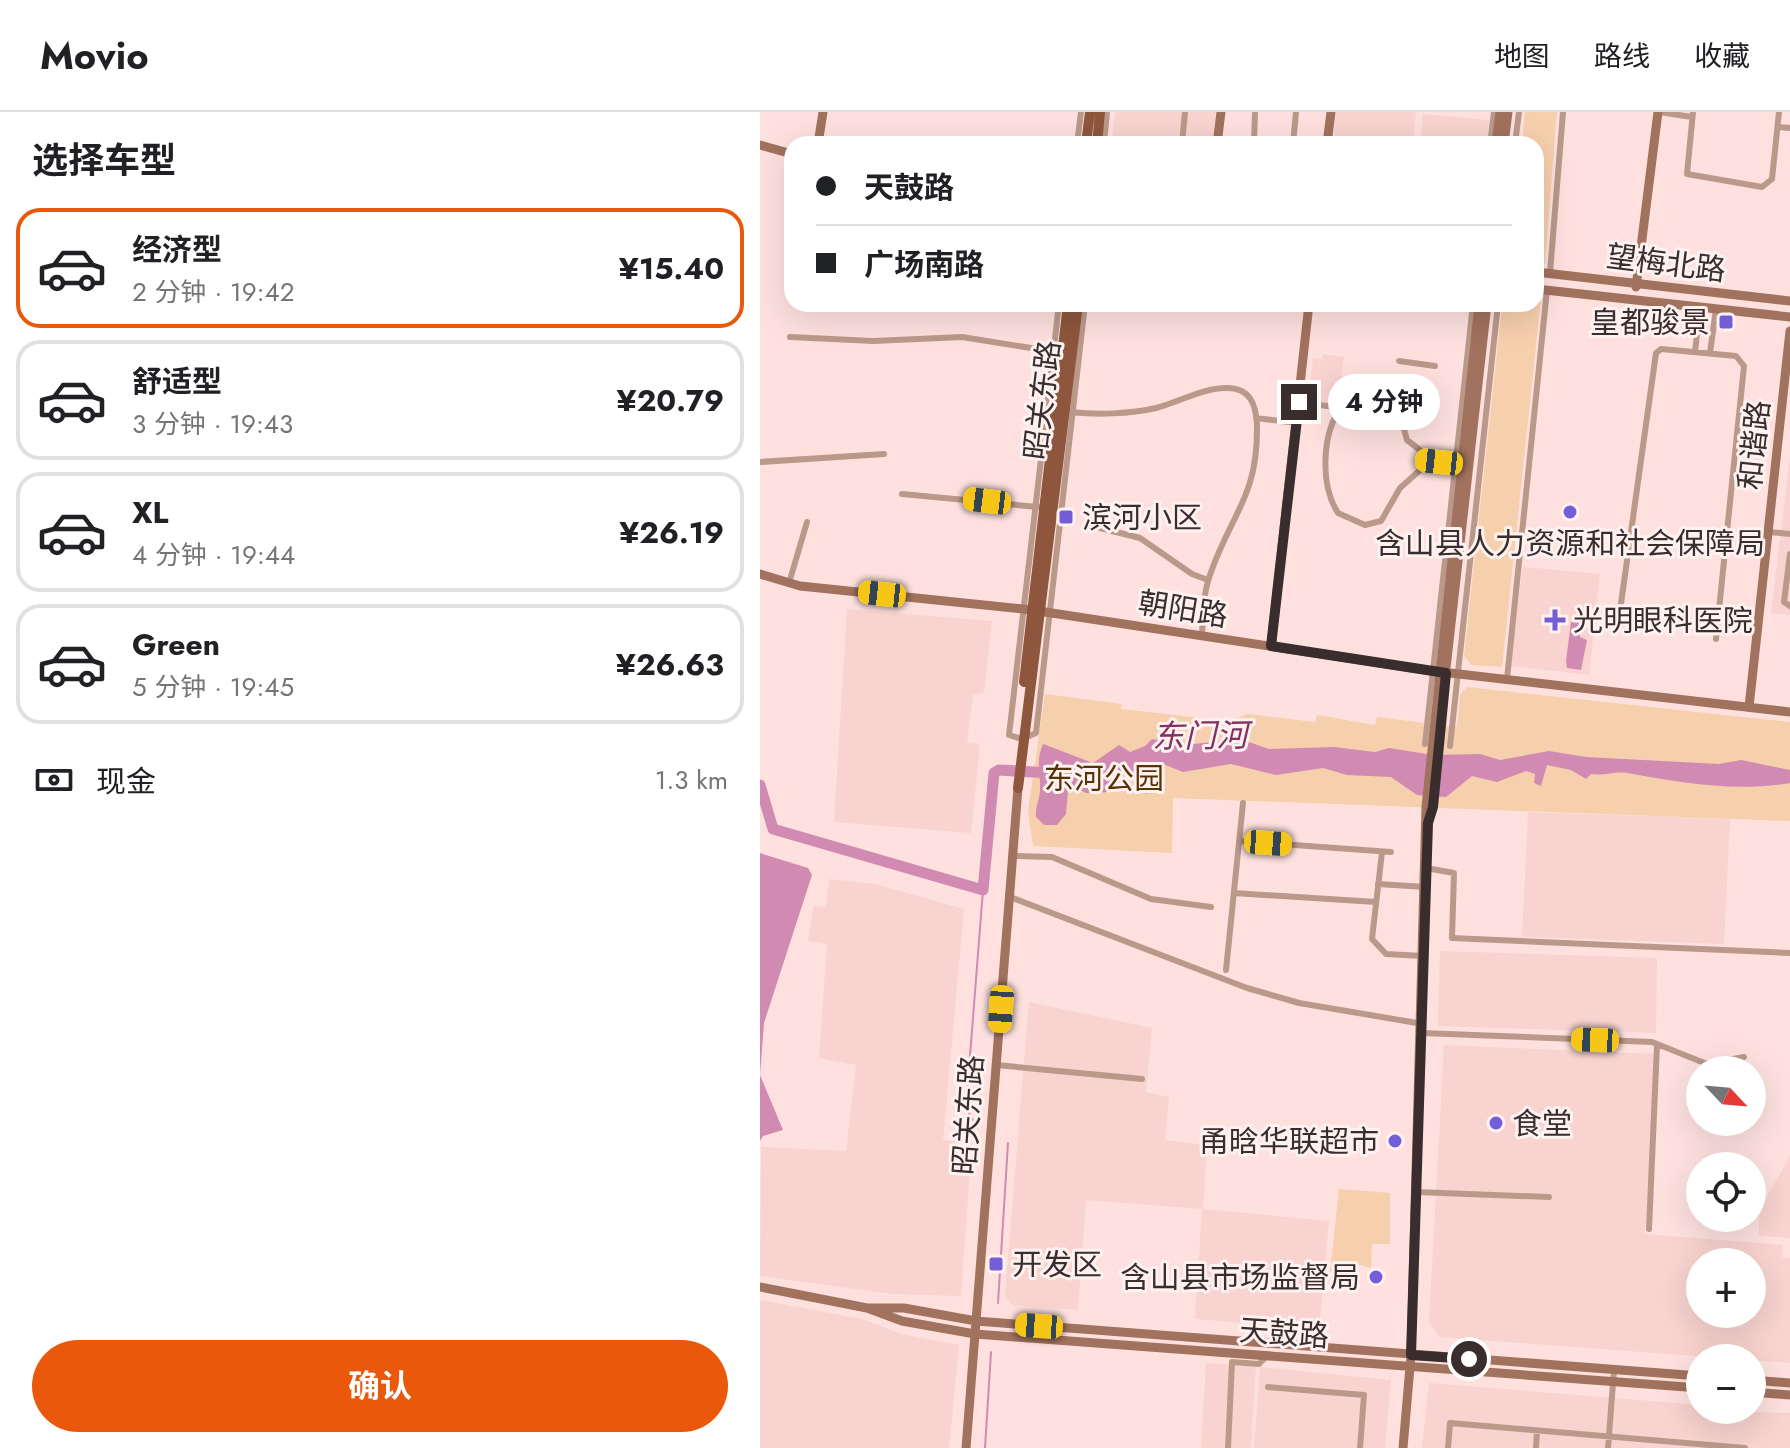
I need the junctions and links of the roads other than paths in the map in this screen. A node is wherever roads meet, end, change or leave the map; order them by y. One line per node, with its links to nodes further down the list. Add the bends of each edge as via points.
1 (823, 112): 21 (main road)
2 (1081, 112): 22 (street)
3 (1090, 112): 23 (main road)
4 (1100, 112): 24 (main road)
5 (1107, 112): 25 (street)
6 (1185, 112): 26 (street)
7 (1221, 112): 27 (main road)
8 (1255, 112): 28 (street)
9 (1296, 112): 29 (street)
10 (1331, 112): 30 (main road)
11 (1497, 112): 31 (street); 32 (main road)
12 (1508, 112): 33 (main road)
13 (1519, 112): 34 (street)
14 (1563, 112): 38 (street)
15 (1658, 112): 17 (street); 39 (main road)
16 (1779, 112): 18 (street); 19 (street)
17 (1692, 114): 19 (street, via 1687,174 1762,187 1772,179)
18 (1790, 114)
19 (1778, 127): 20 (street)
20 (1790, 128)
21 (819, 136)
22 (1093, 136)
23 (1094, 136)
24 (1094, 136)
25 (1095, 136)
26 (1183, 136)
27 (1218, 136)
28 (1254, 136)
29 (1294, 136)
30 (1328, 136)
31 (1492, 136)
32 (1496, 136)
33 (1505, 136)
34 (1516, 136)
35 (760, 145): 36 (main road)
36 (784, 152)
37 (1544, 273): 38 (main road, 望梅北路)
38 (1550, 273): 39 (main road, 望梅北路)
39 (1637, 285): 42 (main road); 43 (main road, 望梅北路)
40 (1544, 290): 41 (main road, 望梅北路)
41 (1547, 290): 42 (main road, 望梅北路); 89 (street)
42 (1635, 301): 44 (main road, 望梅北路)
43 (1790, 301)
44 (1700, 308): 45 (main road, 望梅北路); 57 (street)
45 (1716, 309): 54 (main road, 望梅北路); 59 (street)
46 (1059, 312): 58 (street)
47 (1067, 312): 58 (main road, 昭关东路)
48 (1075, 312): 58 (main road, 昭关东路)
49 (1084, 312): 64 (street)
50 (1308, 312): 62 (main road)
51 (1475, 312): 70 (main road)
52 (1486, 312): 70 (main road)
53 (1497, 312): 88 (street)
54 (1790, 317)
55 (1790, 331): 75 (main road, 和谐路)
56 (790, 337): 58 (street, via 962,337)
57 (1695, 352): 59 (street); 83 (street, via 1661,349 1652,363)
58 (1062, 353): 64 (main road, 昭关东路); 72 (main road, 昭关东路)
59 (1710, 353): 85 (street, via 1736,356 1744,366)
60 (1399, 361): 61 (street)
61 (1435, 366)
62 (1299, 402): 63 (street); 66 (main road)
63 (1341, 408): 68 (street, via 1369,387 1386,391 1395,397 1407,440); 68 (street, via 1330,434 1325,483 1344,519 1365,525 1381,521)
64 (1069, 412): 65 (street, via 1091,415 1157,407 1224,388 1246,393); 72 (main road, 昭关东路); 82 (street)
65 (1256, 418): 66 (street); 79 (street, via 1253,480)
66 (1297, 423): 86 (main road)
67 (884, 454): 69 (street)
68 (1423, 460): 70 (street)
69 (760, 462)
70 (1462, 464): 87 (main road)
71 (902, 494): 72 (street)
72 (1044, 508): 82 (main road, 昭关东路); 82 (street)
73 (807, 522): 80 (street)
74 (1096, 527): 79 (street, via 1140,538)
75 (1769, 532): 76 (street); 90 (main road, 和谐路)
76 (1790, 534)
77 (1790, 554): 81 (street, via 1784,602)
78 (760, 574): 80 (main road, 朝阳路)
79 (1208, 580): 84 (street)
80 (789, 583): 82 (main road, 朝阳路)
81 (1790, 606)
82 (1036, 611): 84 (main road, 朝阳路); 92 (main road, 昭关东路); 92 (street, via 1009,735)
83 (1618, 625)
84 (1202, 636): 86 (main road, 朝阳路)
85 (1716, 639)
86 (1271, 646): 87 (main road, 朝阳路)
87 (1440, 672): 88 (main road, 朝阳路); 93 (street); 101 (main road)
88 (1458, 674): 89 (main road, 朝阳路); 94 (street)
89 (1507, 679): 90 (main road, 朝阳路)
90 (1749, 707): 91 (main road, 朝阳路)
91 (1790, 712)
92 (1022, 739): 95 (main road, 昭关东路)
93 (1425, 744)
94 (1450, 746)
95 (1018, 788): 100 (main road, 昭关东路)
96 (1243, 803): 97 (street)
97 (1239, 841): 98 (street); 104 (street)
98 (1382, 852): 99 (street); 102 (street)
99 (1391, 852)
100 (1013, 856): 105 (main road, 昭关东路); 107 (street, via 1052,857 1151,899)
101 (1426, 868): 103 (main road); 108 (street, via 1454,873 1452,938)
102 (1378, 884): 103 (street); 106 (street)
103 (1425, 887): 109 (main road)
104 (1234, 893): 106 (street); 110 (street)
105 (1010, 897): 111 (street, via 1247,988); 114 (main road, 昭关东路)
106 (1376, 902): 109 (street, via 1375,946 1392,956)
107 (1211, 907)
108 (1790, 953)
109 (1423, 956): 111 (main road)
110 (1226, 970)
111 (1422, 1029): 112 (street); 116 (main road)
112 (1657, 1045): 113 (street); 118 (street)
113 (1686, 1056)
114 (996, 1065): 115 (street); 121 (main road, 昭关东路)
115 (1142, 1079)
116 (1416, 1192): 117 (street); 123 (main road)
117 (1549, 1197)
118 (1649, 1229)
119 (760, 1287): 120 (main road, 天鼓路)
120 (867, 1308): 121 (main road, 天鼓路, via 904,1308); 122 (main road, 天鼓路, via 902,1321)
121 (976, 1321): 122 (main road, 昭关东路); 123 (main road, 天鼓路)
122 (975, 1334): 124 (main road, 天鼓路); 138 (main road, 昭关东路)
123 (1411, 1355): 125 (main road); 126 (main road, 天鼓路)
124 (1267, 1356): 125 (main road, 天鼓路); 139 (street, via 1259,1364 1232,1362)
125 (1410, 1367): 128 (main road, 天鼓路); 141 (main road)
126 (1614, 1370): 127 (main road, 天鼓路); 128 (street)
127 (1686, 1375)
128 (1613, 1381): 132 (main road, 天鼓路); 136 (street)
129 (1766, 1381): 130 (main road)
130 (1790, 1383)
131 (1268, 1387): 140 (street, via 1364,1395)
132 (1686, 1387)
133 (1766, 1393): 134 (main road)
134 (1790, 1395)
135 (1537, 1431): 136 (street); 142 (street, via 1450,1423); 143 (street)
136 (1609, 1437): 137 (street); 144 (street)
137 (1685, 1446): 145 (street)
138 (966, 1448)
139 (1228, 1448)
140 (1360, 1448)
141 (1403, 1448)
142 (1448, 1448)
143 (1536, 1448)
144 (1608, 1448)
145 (1745, 1448)

